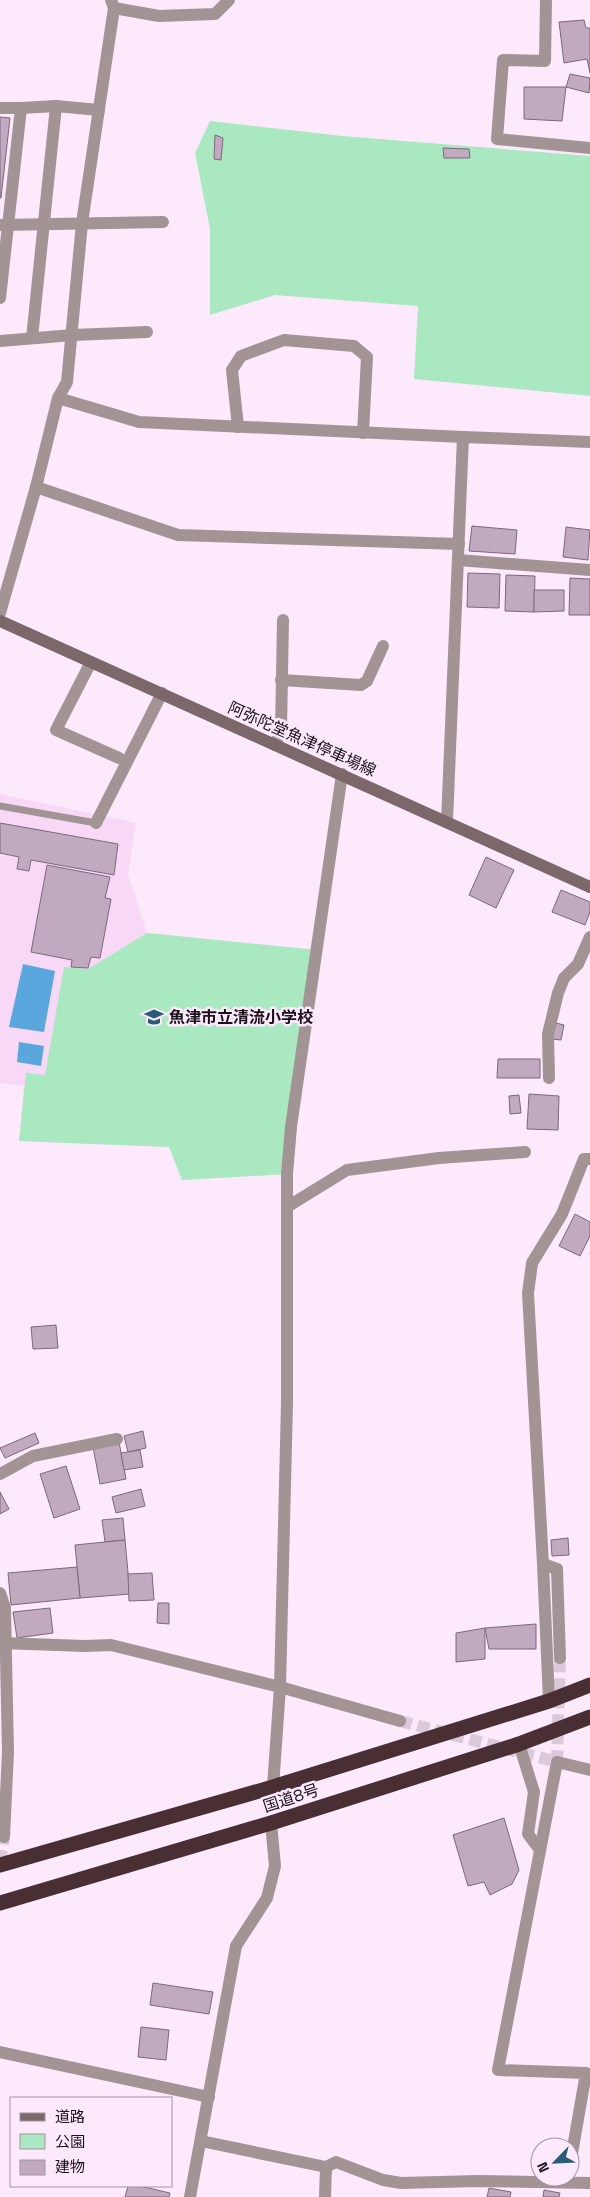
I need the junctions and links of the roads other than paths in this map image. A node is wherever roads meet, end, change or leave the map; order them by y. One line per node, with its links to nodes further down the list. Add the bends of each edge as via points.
1 (229, 0): 3 (street, via 215,14 159,16)
2 (548, 1): 8 (street, via 545,61 503,60 497,139)
3 (112, 4): 7 (street)
4 (56, 106): 6 (street); 7 (street); 11 (street)
5 (0, 108): 6 (street)
6 (21, 108): 12 (street)
7 (99, 110): 10 (street)
8 (590, 148)
9 (163, 222): 10 (street)
10 (82, 223): 11 (street); 15 (street)
11 (44, 224): 12 (street); 16 (street)
12 (3, 225): 13 (street)
13 (0, 298)
14 (147, 332): 15 (street)
15 (72, 335): 16 (street); 18 (street, via 67,382)
16 (32, 338): 17 (street)
17 (0, 341)
18 (58, 398): 19 (street, via 139,422); 23 (street)
19 (238, 427): 20 (street); 20 (street, via 232,370 241,356 284,340 354,346 367,356)
20 (364, 433): 21 (street)
21 (463, 437): 22 (street); 24 (street)
22 (590, 442)
23 (36, 487): 24 (street, via 178,535); 27 (street)
24 (459, 544): 25 (street)
25 (458, 560): 26 (street); 38 (street)
26 (590, 570)
27 (0, 613)
28 (283, 620): 32 (street)
29 (0, 621): 31 (main road, 阿弥陀堂魚津停車場線)
30 (383, 646): 32 (street, via 367,681 361,685)
31 (91, 662): 33 (main road, 阿弥陀堂魚津停車場線); 35 (street, via 56,730)
32 (282, 680): 34 (street, via 281,730)
33 (162, 694): 34 (main road, 阿弥陀堂魚津停車場線); 39 (street)
34 (275, 744): 36 (main road, 阿弥陀堂魚津停車場線)
35 (120, 758)
36 (342, 774): 38 (main road, 阿弥陀堂魚津停車場線); 45 (street, via 291,1127)
37 (0, 806): 39 (lane)
38 (447, 822): 40 (main road, 阿弥陀堂魚津停車場線)
39 (96, 823)
40 (590, 887)
41 (590, 937): 42 (street, via 578,964 564,978 558,993 548,1034)
42 (549, 1078)
43 (525, 1152): 45 (street, via 439,1158 347,1170)
44 (590, 1159): 48 (street, via 584,1159 562,1214 532,1263 528,1293)
45 (287, 1207): 53 (street, via 287,1403)
46 (117, 1439): 47 (street, via 33,1456)
47 (0, 1474)
48 (543, 1564): 51 (street, via 557,1569); 54 (street)
49 (0, 1593): 50 (street, via 5,1608)
50 (2, 1643): 53 (street, via 111,1645); 61 (street, via 8,1752)
51 (560, 1658)
52 (590, 1685): 54 (highway, 国道8号)
53 (280, 1687): 56 (street); 59 (street)
54 (549, 1701): 59 (highway, 国道8号)
55 (590, 1717): 57 (highway, 国道8号)
56 (400, 1721)
57 (519, 1744): 60 (highway, 国道8号); 62 (street, via 534,1792 528,1834)
58 (590, 1770): 62 (street, via 557,1762)
59 (273, 1787): 63 (highway, 国道8号)
60 (271, 1823): 64 (highway, 国道8号); 66 (street, via 275,1866 266,1898 236,1946)
61 (4, 1838)
62 (540, 1850): 67 (street, via 498,2070 586,2073)
63 (0, 1865)
64 (0, 1903)
65 (0, 2052): 66 (street)
66 (209, 2097): 68 (street)
67 (575, 2137)
68 (201, 2141): 69 (street); 71 (street)
69 (326, 2167): 70 (street, via 336,2162 383,2180 401,2182); 72 (street)
70 (530, 2180)
71 (190, 2197)
72 (326, 2197)

